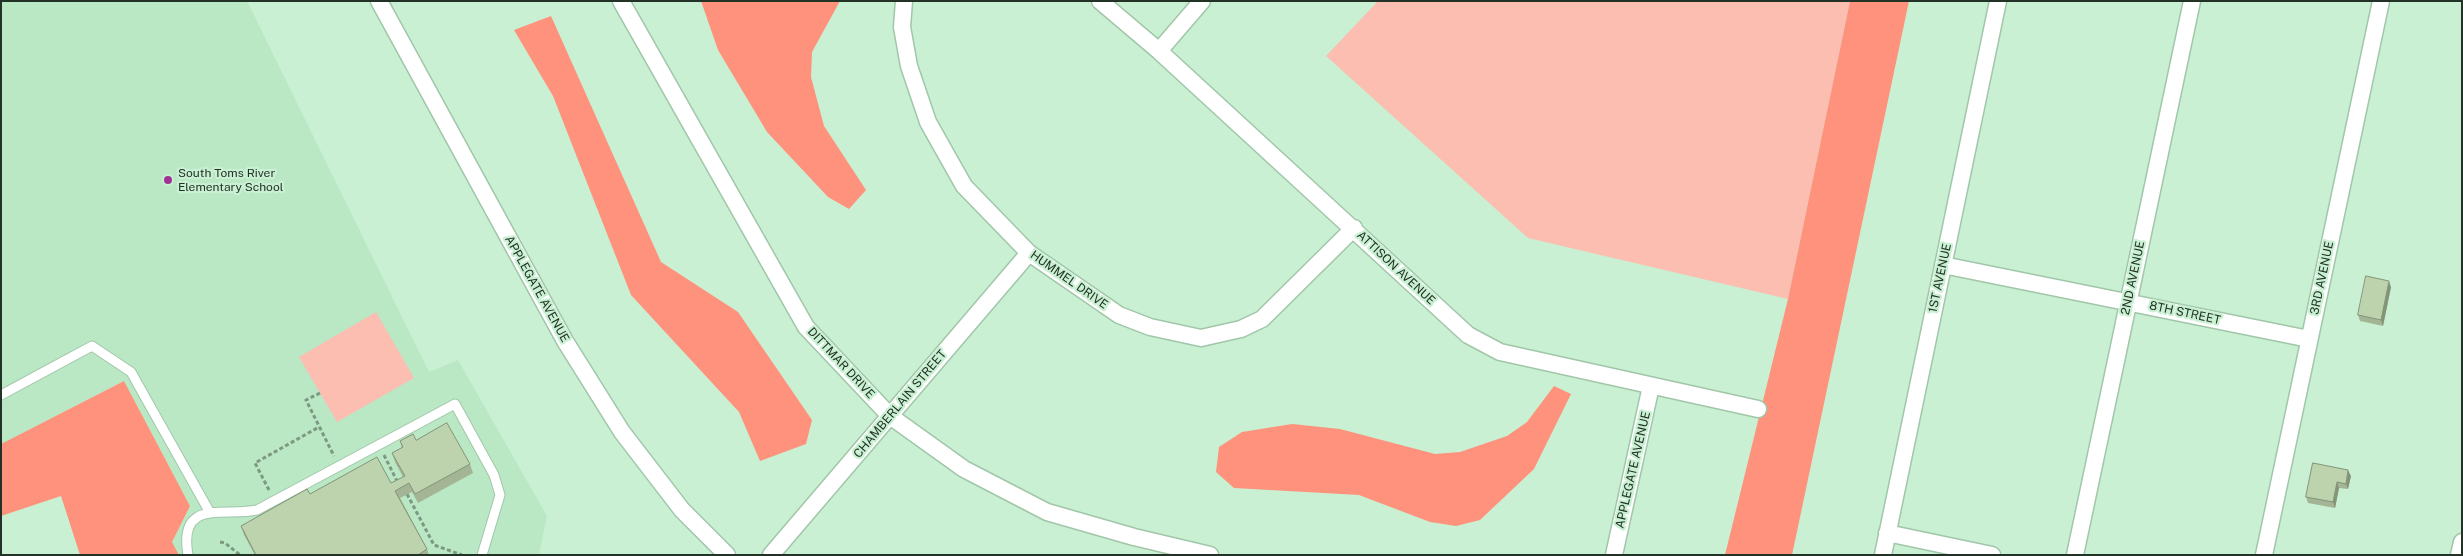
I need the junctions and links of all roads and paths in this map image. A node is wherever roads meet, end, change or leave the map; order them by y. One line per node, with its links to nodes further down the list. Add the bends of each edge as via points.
1 (379, 1): 34 (street, APPLEGATE AVENUE, via 565,341 622,432 682,510)
2 (621, 1): 19 (street, DITTMAR DRIVE, via 806,328)
3 (904, 1): 11 (street, HUMMEL DRIVE, via 902,27 909,66 928,122 964,186)
4 (1100, 1): 9 (street, ATTISON AVENUE)
5 (1202, 1): 9 (street)
6 (1998, 1): 12 (street, 1ST AVENUE)
7 (2192, 1): 13 (street, 2ND AVENUE)
8 (2381, 1): 14 (street, 3RD AVENUE)
9 (1159, 51): 10 (street, ATTISON AVENUE)
10 (1354, 228): 11 (street, HUMMEL DRIVE, via 1262,319 1241,329 1201,338 1150,327 1120,315); 15 (street, ATTISON AVENUE, via 1468,335 1482,344 1500,352)
11 (1029, 253): 19 (street, CHAMBERLAIN STREET)
12 (1943, 265): 13 (street, 8TH STREET); 27 (street, 1ST AVENUE)
13 (2128, 301): 14 (street, 8TH STREET); 40 (street, 2ND AVENUE)
14 (2309, 339): 41 (street, 3RD AVENUE)
15 (1652, 386): 18 (street, ATTISON AVENUE); 37 (street, APPLEGATE AVENUE)
16 (320, 392): 20 (path, via 306,400)
17 (1, 395): 26 (lane, via 92,346 131,372)
18 (1758, 409)
19 (890, 416): 35 (street, CHAMBERLAIN STREET); 36 (street, DITTMAR DRIVE, via 964,469 1046,512 1134,538)
20 (320, 427): 22 (path); 25 (path, via 255,463)
21 (382, 453): 23 (path)
22 (337, 461)
23 (401, 488)
24 (407, 494): 32 (path, via 434,544)
25 (275, 502): 26 (lane, via 242,513); 33 (lane, via 455,404 494,475 500,495)
26 (209, 511): 30 (lane, via 189,525 186,535)
27 (1888, 533): 38 (street, 1ST AVENUE); 39 (street)
28 (220, 542): 31 (path)
29 (2462, 542): 42 (street)
30 (188, 555)
31 (240, 555)
32 (462, 555)
33 (482, 555)
34 (727, 555)
35 (771, 555)
36 (1210, 555)
37 (1614, 555)
38 (1883, 555)
39 (1992, 555)
40 (2075, 555)
41 (2264, 555)
42 (2459, 555)

